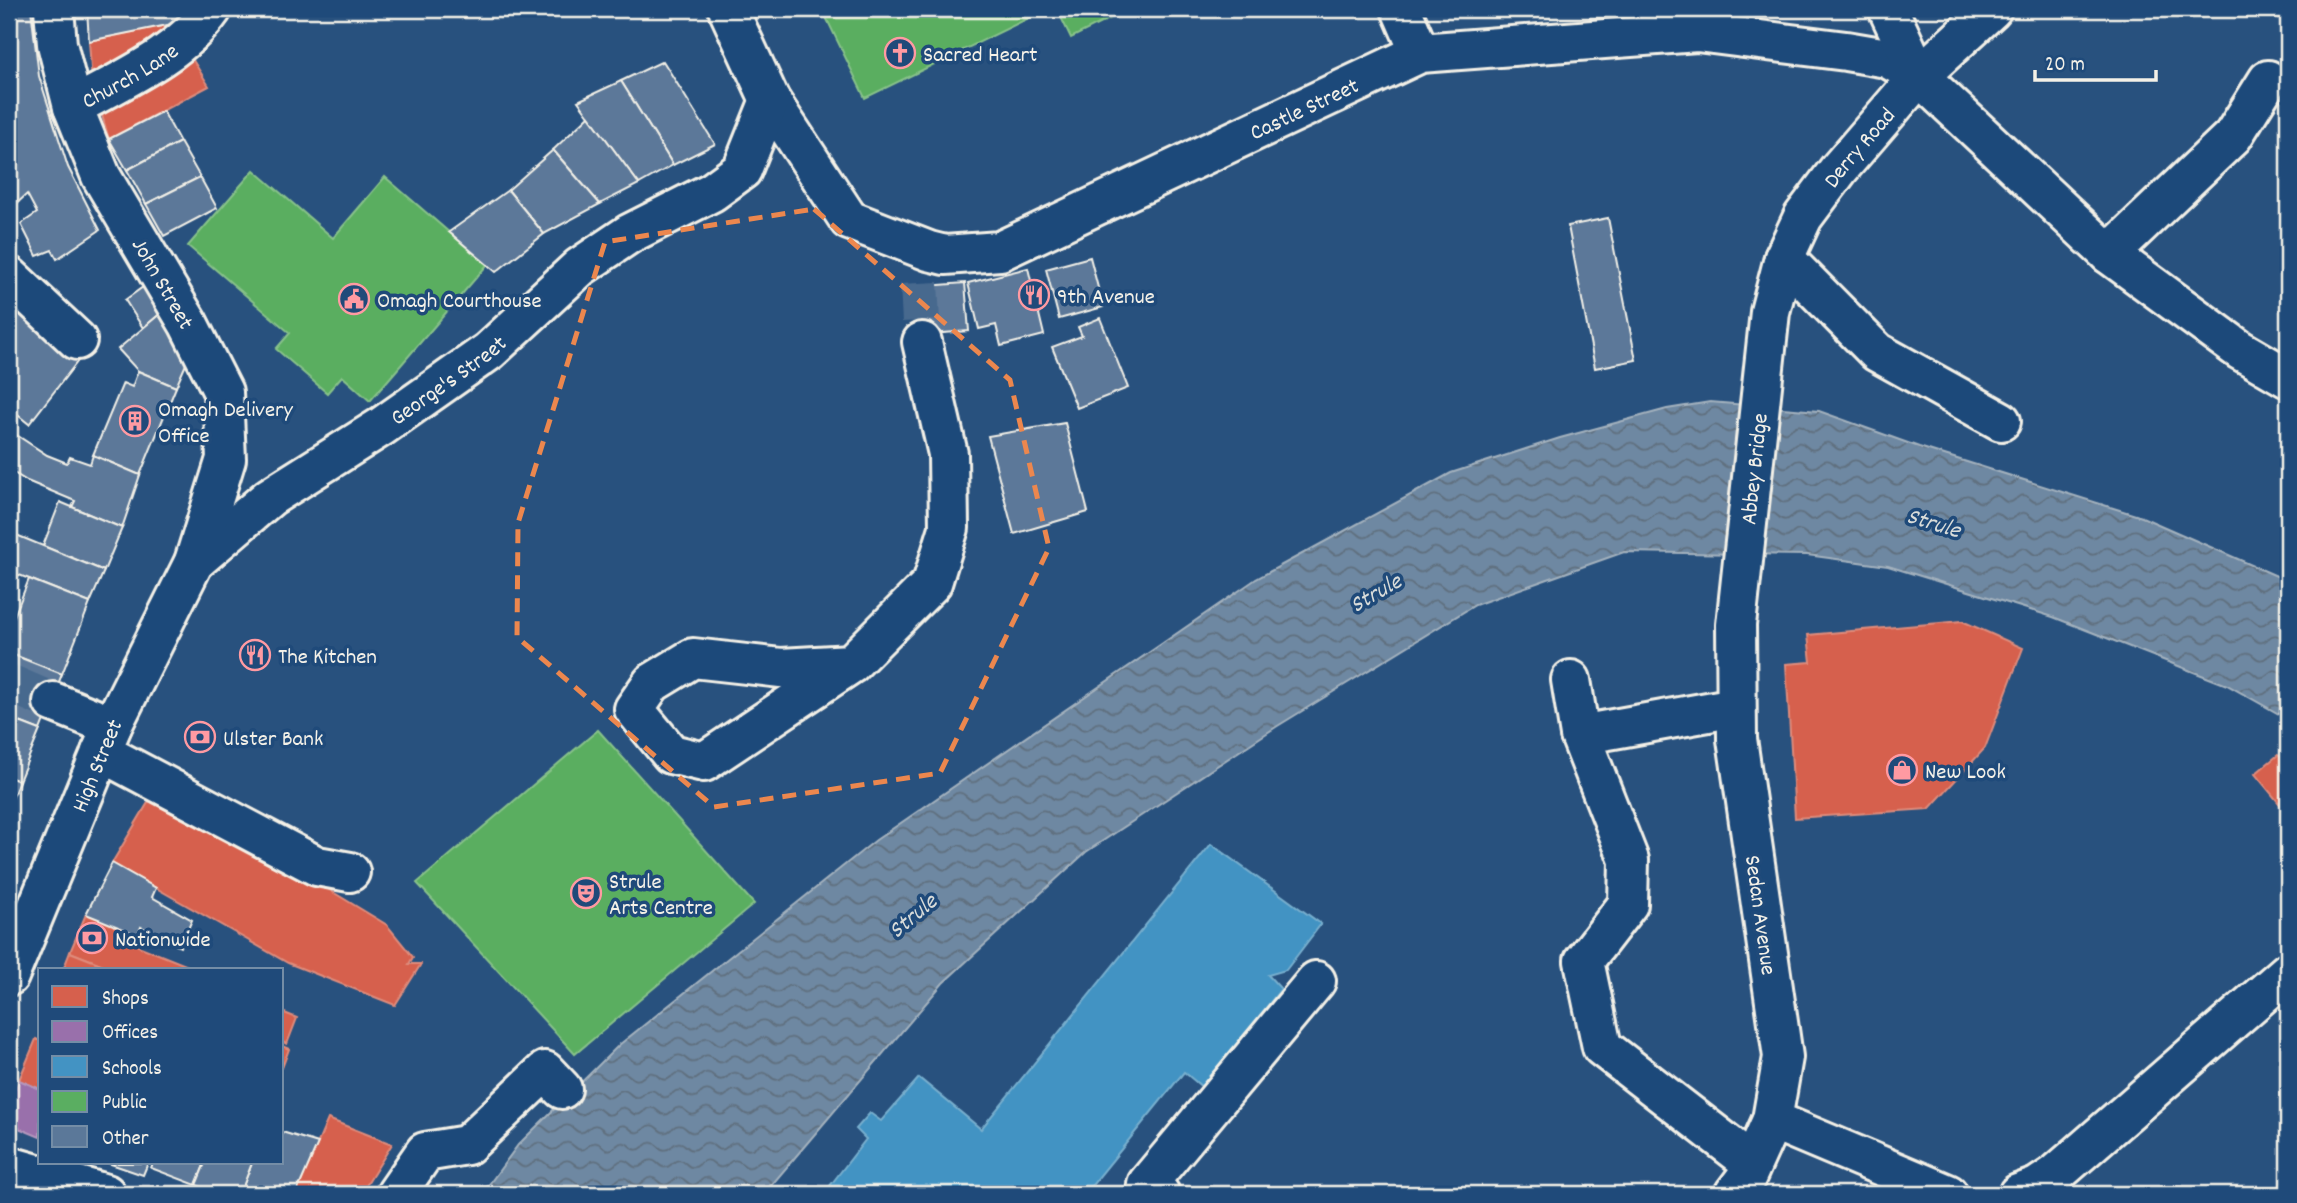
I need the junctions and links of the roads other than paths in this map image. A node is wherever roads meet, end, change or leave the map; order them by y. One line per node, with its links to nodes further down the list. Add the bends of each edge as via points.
1 (54, 9): 12 (street, John Street, via 57,44)
2 (212, 9): 12 (street, Church Lane, via 174,50)
3 (728, 9): 11 (street, Castle Street)
4 (1401, 9): 8 (street)
5 (1888, 9): 9 (street)
6 (1992, 9): 9 (street, Derry Road)
7 (1643, 23): 8 (street, Castle Street); 9 (street, Castle Street, via 1887,58)
8 (1420, 53): 11 (street, Castle Street, via 1000,251 945,255 924,267 849,220)
9 (1919, 76): 13 (street); 14 (street, Derry Road, via 1803,217)
10 (2268, 80): 13 (street, via 2233,136)
11 (770, 100): 21 (street, George's Street, via 742,170 580,267 489,351 270,497)
12 (73, 107): 21 (street, John Street, via 101,176 223,392 226,459)
13 (2109, 254): 19 (street)
14 (1784, 258): 16 (street, Derry Road); 20 (street, via 1877,352)
15 (9, 276): 17 (street)
16 (1770, 312): 22 (street, Abbey Bridge)
17 (77, 340)
18 (922, 342): 23 (street, via 948,454 949,528 932,583)
19 (2288, 378)
20 (2001, 421)
21 (194, 562): 28 (street, High Street)
22 (1736, 625): 26 (street, Sedan Avenue)
23 (851, 664): 23 (street, via 704,761 671,754 634,709 652,684 693,657 782,668)
24 (1570, 680): 27 (street)
25 (53, 702): 28 (street)
26 (1736, 707): 27 (street); 34 (street, Sedan Avenue, via 1783,1057)
27 (1580, 735): 36 (street, via 1629,860 1628,904 1584,961 1602,1047)
28 (106, 739): 29 (street, via 317,866); 31 (street, High Street)
29 (350, 872)
30 (2288, 972): 41 (street, via 2055,1175)
31 (9, 976)
32 (1315, 981): 39 (street, via 1147,1184)
33 (562, 1088): 38 (street, via 545,1071 467,1144 418,1143)
34 (1772, 1120): 36 (street, Sedan Avenue); 40 (street)
35 (9, 1166): 37 (street)
36 (1743, 1179)
37 (106, 1194)
38 (396, 1194)
39 (1160, 1194)
40 (1948, 1194)
41 (2018, 1194)

